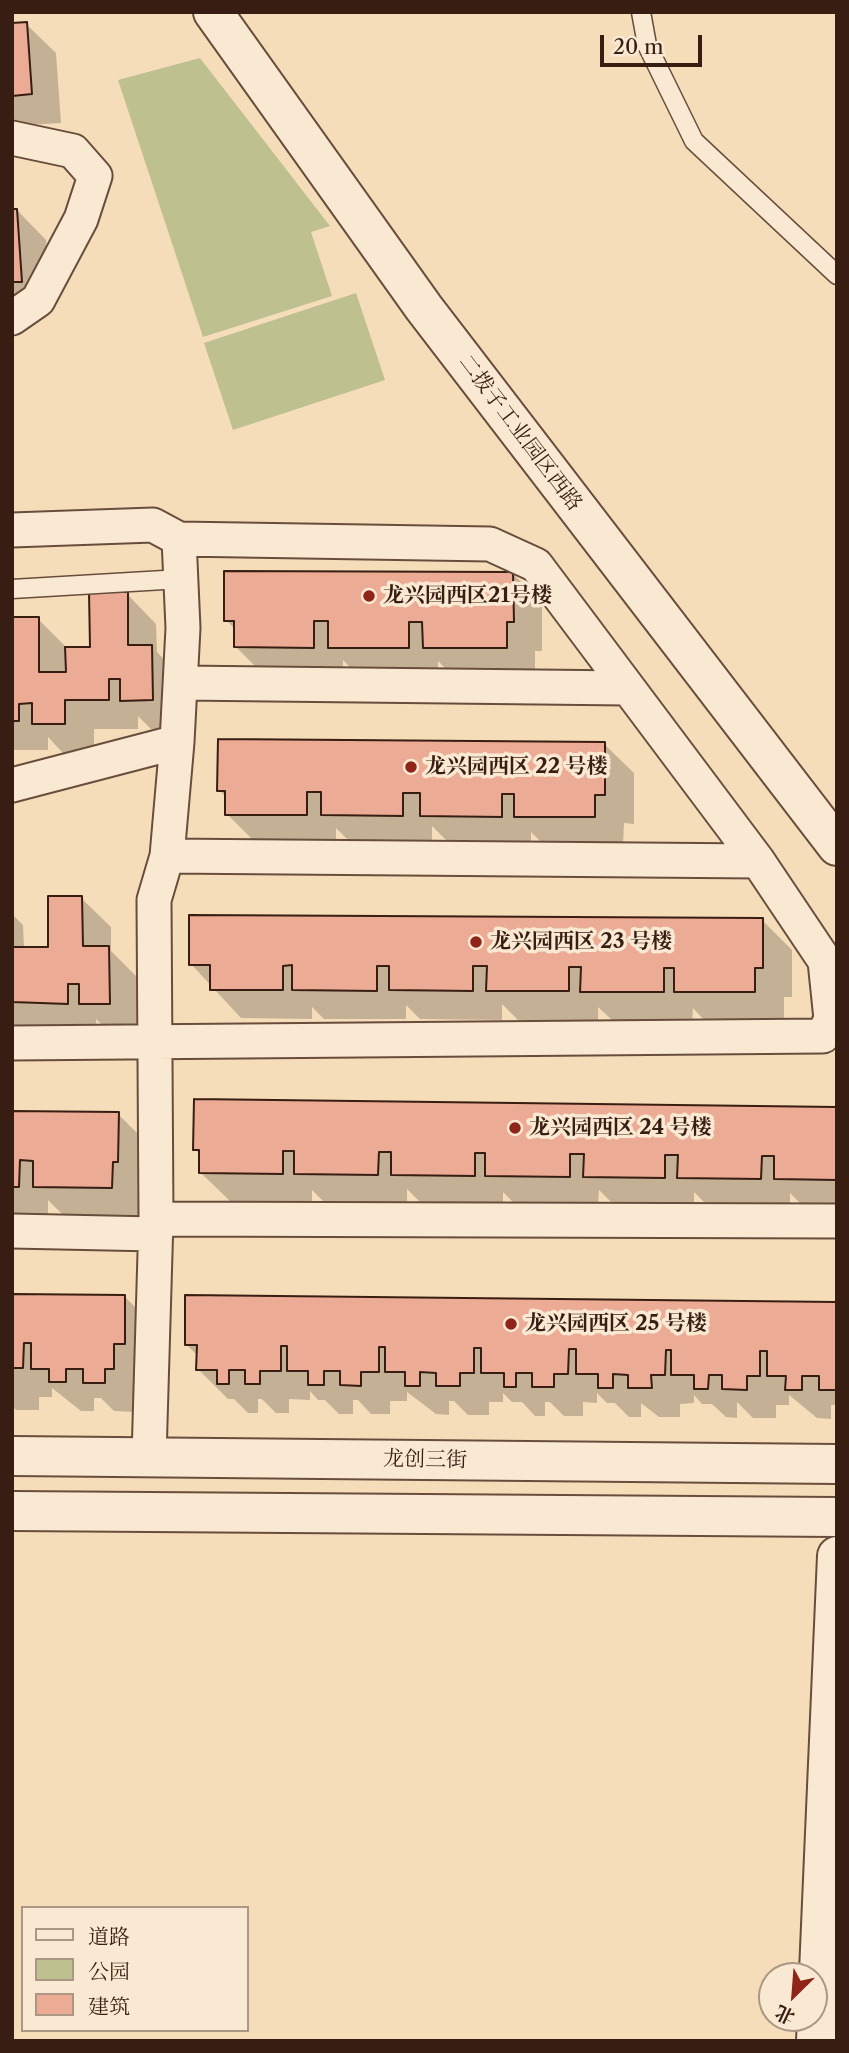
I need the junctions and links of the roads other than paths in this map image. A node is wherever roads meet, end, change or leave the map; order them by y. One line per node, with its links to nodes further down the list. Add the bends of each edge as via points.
1 (213, 12): 14 (street, 二拨子工业园区西路, via 424,308)
2 (641, 12): 4 (lane, via 647,45 694,141)
3 (12, 138): 5 (street, via 73,151 95,176 82,219 38,300)
4 (837, 275)
5 (12, 318)
6 (12, 530): 7 (street, via 153,525)
7 (179, 538): 8 (street); 11 (street, via 490,544 536,565)
8 (181, 579): 9 (lane); 10 (street)
9 (12, 589)
10 (181, 683): 11 (street); 12 (street)
11 (627, 688): 16 (street)
12 (177, 742): 13 (street); 15 (street)
13 (12, 785)
14 (837, 846)
15 (167, 856): 16 (street); 18 (street, via 153,900)
16 (758, 862): 18 (street, via 825,961 831,1019 823,1037)
17 (12, 1042): 18 (street)
18 (154, 1043): 20 (street)
19 (837, 1221): 20 (street)
20 (156, 1227): 21 (street); 23 (street)
21 (12, 1231)
22 (12, 1456): 23 (street, 龙创三街)
23 (149, 1457): 24 (street, 龙创三街)
24 (837, 1464)
25 (12, 1511): 26 (street)
26 (837, 1517)
27 (837, 1556): 28 (street)
28 (816, 2041)

